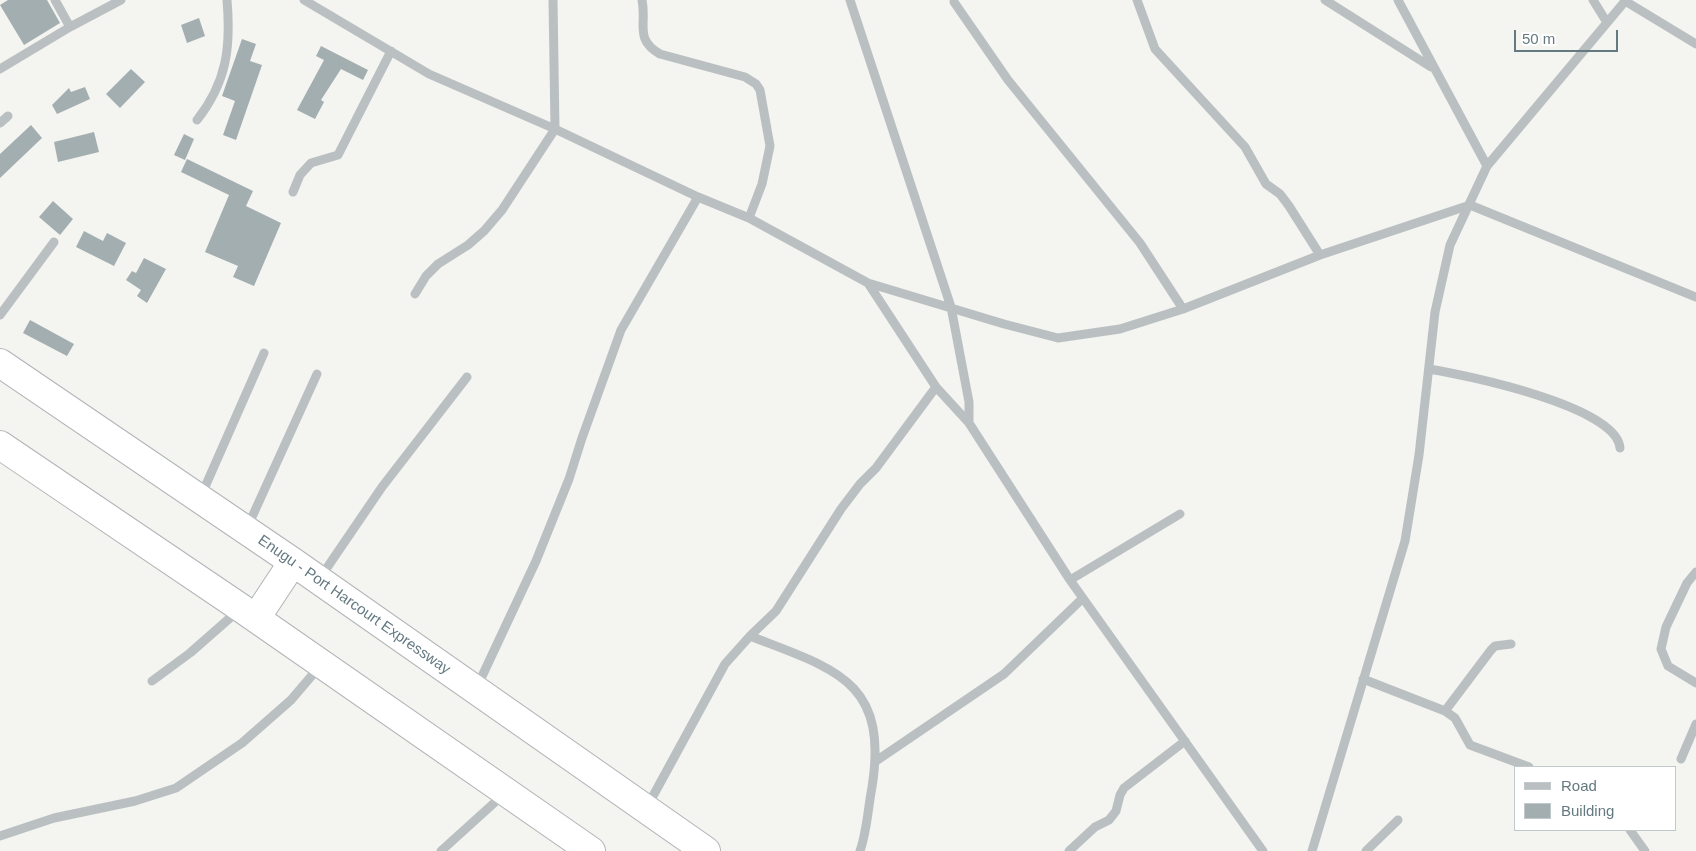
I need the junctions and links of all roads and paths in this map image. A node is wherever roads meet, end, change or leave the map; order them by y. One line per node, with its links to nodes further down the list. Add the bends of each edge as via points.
1 (54, 0): 15 (street)
2 (121, 0): 15 (street)
3 (227, 0): 21 (street, via 228,51 221,81 210,104)
4 (304, 0): 17 (street)
5 (553, 0): 23 (street)
6 (642, 0): 28 (street, via 644,43 650,49 745,77 760,90 770,146 762,184)
7 (850, 0): 34 (street)
8 (1137, 0): 30 (street, via 1155,48 1245,147 1266,184 1280,194)
9 (1326, 0): 18 (street)
10 (1398, 0): 18 (street)
11 (1593, 0): 14 (street)
12 (1626, 1): 14 (street); 16 (street)
13 (954, 2): 35 (street, via 1008,80 1140,243)
14 (1606, 21): 24 (street)
15 (70, 27): 19 (street)
16 (1696, 44)
17 (391, 51): 23 (street, via 429,74); 25 (street, via 338,155 311,163 300,175)
18 (1432, 67): 24 (street)
19 (0, 69)
20 (8, 116): 22 (street)
21 (197, 120)
22 (0, 123)
23 (555, 129): 26 (street); 32 (street, via 502,210 468,246 438,264)
24 (1487, 166): 27 (street)
25 (292, 192)
26 (698, 197): 28 (street); 61 (street, via 621,330 569,479 536,561)
27 (1470, 205): 30 (street); 33 (street); 39 (street, via 1450,245 1435,312)
28 (749, 218): 31 (street)
29 (54, 242): 36 (street)
30 (1320, 255): 35 (street)
31 (868, 283): 34 (street); 42 (street)
32 (415, 294)
33 (1696, 296)
34 (951, 307): 35 (street, via 1058,338 1120,329); 43 (street, via 969,402)
35 (1183, 309)
36 (0, 315)
37 (264, 353): 46 (street)
38 (0, 363): 46 (highway, Enugu - Port Harcourt Expressway)
39 (1429, 369): 45 (street, via 1521,389 1563,406 1608,428 1617,436); 58 (street, via 1405,541)
40 (317, 374): 48 (street)
41 (467, 377): 51 (street, via 382,487)
42 (936, 387): 43 (street); 55 (street, via 841,509 776,611)
43 (969, 423): 52 (street)
44 (0, 445): 54 (highway)
45 (1620, 448)
46 (200, 498): 48 (highway, Enugu - Port Harcourt Expressway)
47 (1180, 514): 52 (street)
48 (246, 530): 49 (highway, Enugu - Port Harcourt Expressway)
49 (293, 562): 51 (highway, Enugu - Port Harcourt Expressway); 54 (highway)
50 (1695, 574): 60 (street, via 1687,583 1666,627 1661,649 1668,666)
51 (318, 580): 61 (highway, Enugu - Port Harcourt Expressway)
52 (1070, 580): 53 (street)
53 (1083, 598): 64 (street); 66 (street, via 1004,674)
54 (248, 613): 57 (highway); 59 (street, via 212,635)
55 (750, 636): 66 (street, via 814,662 848,682 870,713 876,737); 69 (street, via 726,664)
56 (1511, 644): 62 (street, via 1490,650)
57 (321, 664): 68 (highway); 72 (street, via 291,700 242,743 176,788 135,801 20,827)
58 (1364, 679): 62 (street); 79 (street)
59 (152, 681)
60 (1696, 683)
61 (476, 690): 69 (highway, Enugu - Port Harcourt Expressway)
62 (1446, 711): 67 (street, via 1455,718 1470,745)
63 (1696, 724): 65 (street)
64 (1185, 741): 77 (street, via 1124,788 1116,811 1109,820 1095,827); 78 (street)
65 (1682, 759)
66 (876, 761): 76 (street)
67 (1526, 766)
68 (506, 792): 73 (street); 74 (highway)
69 (646, 809): 75 (highway, Enugu - Port Harcourt Expressway)
70 (1398, 820): 80 (street)
71 (1631, 831): 81 (street)
72 (0, 836)
73 (441, 851)
74 (591, 851)
75 (706, 851)
76 (860, 851)
77 (1069, 851)
78 (1263, 851)
79 (1312, 851)
80 (1366, 851)
81 (1644, 851)

